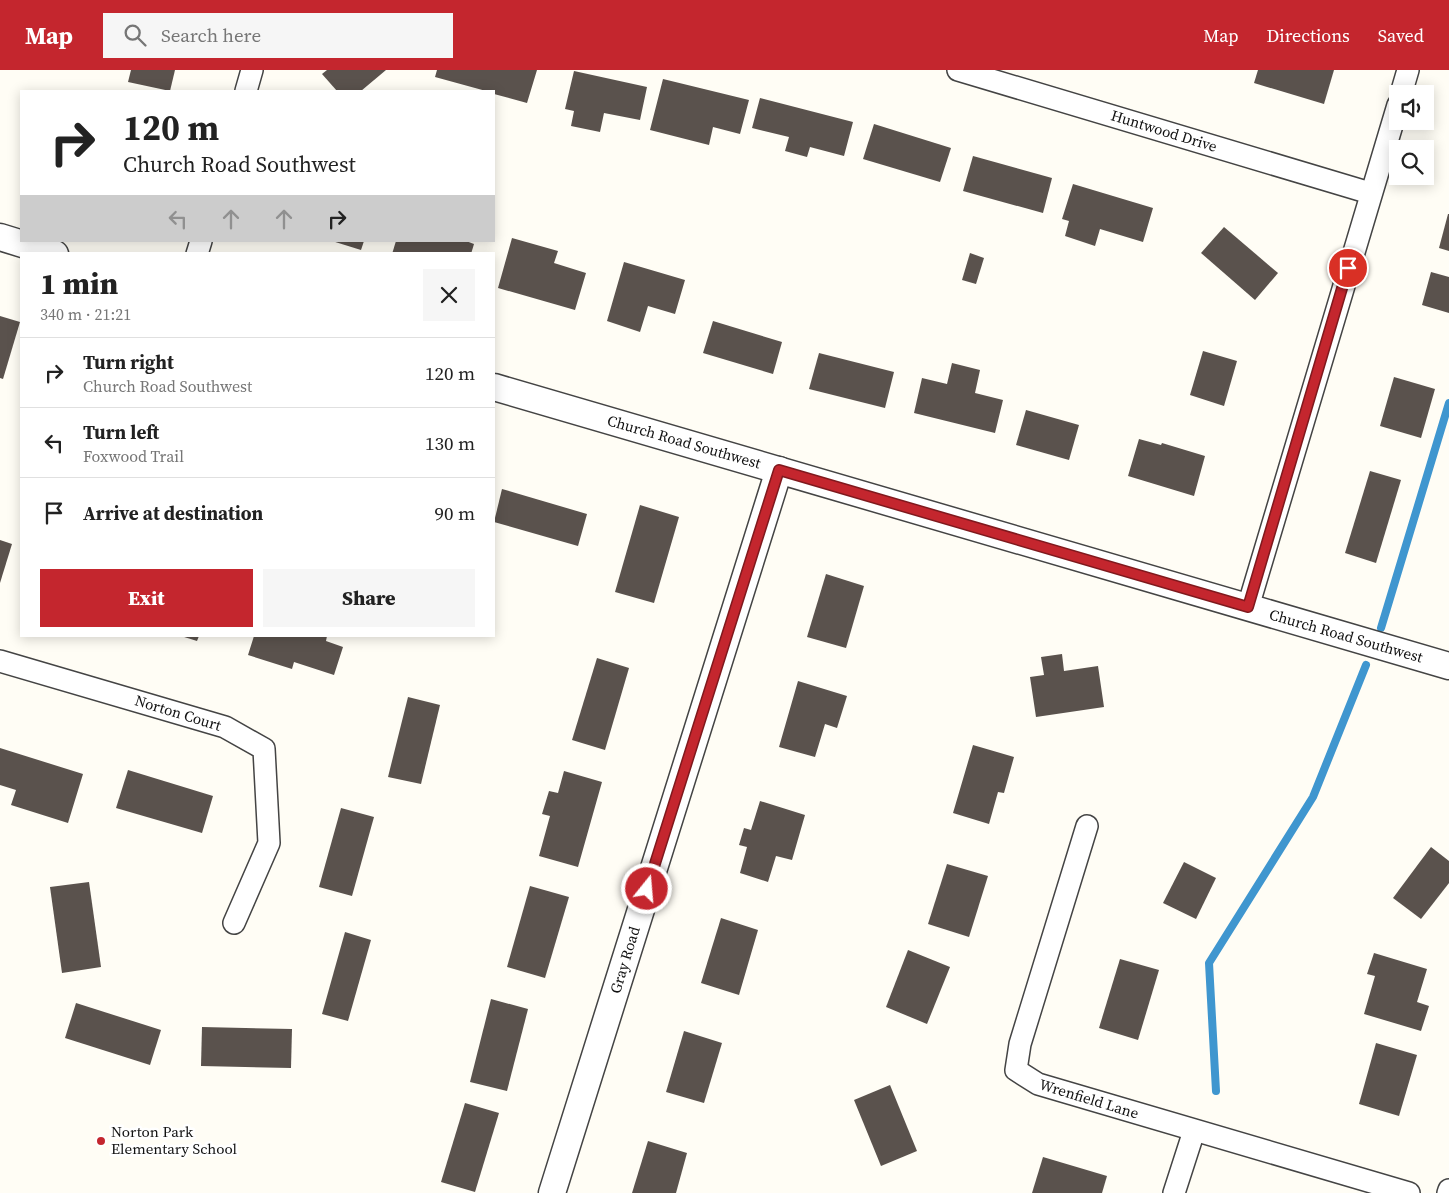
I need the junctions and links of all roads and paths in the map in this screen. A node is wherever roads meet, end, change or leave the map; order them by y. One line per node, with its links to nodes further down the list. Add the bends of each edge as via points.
1 (252, 70): 5 (street)
2 (958, 70): 7 (street, Huntwood Drive)
3 (1408, 70): 4 (street)
4 (1404, 85)
5 (246, 90)
6 (1390, 130): 7 (street)
7 (1370, 193): 12 (street)
8 (0, 237): 9 (street)
9 (48, 252)
10 (495, 386): 11 (street, Church Road Southwest)
11 (779, 470): 12 (street, Church Road Southwest); 18 (street, Gray Road)
12 (1248, 607): 14 (street, Church Road Southwest)
13 (0, 661): 16 (street, Norton Court, via 225,727 264,749 270,843)
14 (1449, 666)
15 (1087, 826): 17 (street, Wrenfield Lane, via 1020,1044 1016,1070 1038,1084)
16 (234, 924)
17 (1194, 1131): 19 (street); 20 (street, Wrenfield Lane)
18 (552, 1193)
19 (1174, 1193)
20 (1409, 1193)

